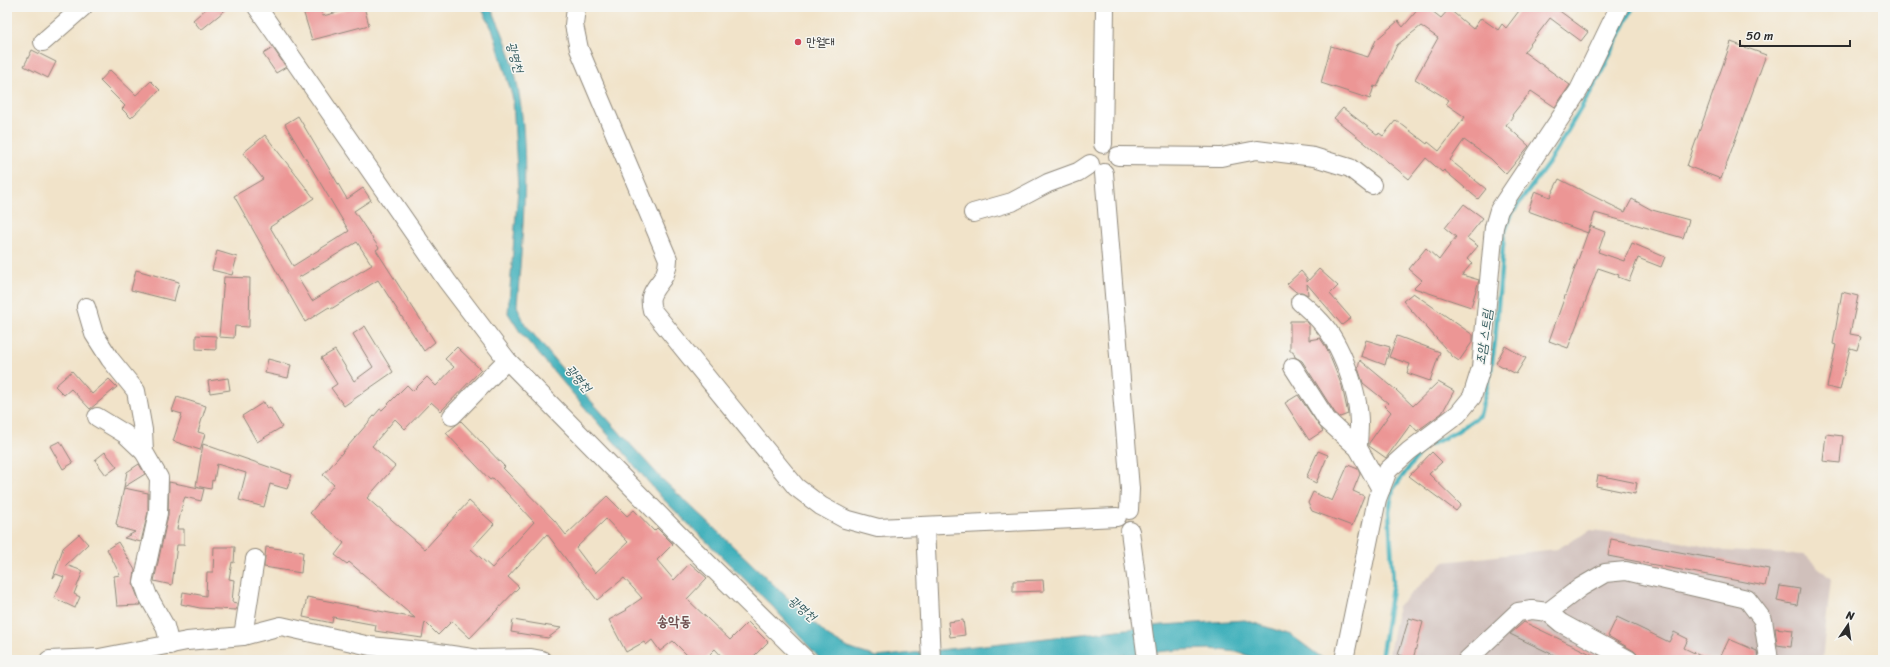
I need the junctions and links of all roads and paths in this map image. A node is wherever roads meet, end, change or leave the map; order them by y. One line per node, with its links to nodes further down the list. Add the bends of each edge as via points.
1 (83, 7): 6 (street)
2 (257, 7): 14 (street, via 447,281)
3 (576, 7): 22 (street, via 574,25 579,49 668,259 668,269 664,278 651,297 652,310 796,487 821,506 845,519 878,528)
4 (1105, 7): 7 (street)
5 (1619, 7): 20 (street, via 1579,90 1499,210 1494,227 1481,368 1472,397 1458,414 1388,470)
6 (43, 42)
7 (1103, 144): 8 (street, via 1112,146); 9 (street, via 1094,147 1089,154)
8 (1118, 156): 9 (street, via 1118,162 1113,170); 10 (street, via 1221,157 1257,150 1314,157 1350,168)
9 (1097, 168): 11 (street, via 1048,182 1012,202); 21 (street, via 1130,489)
10 (1372, 185)
11 (973, 213)
12 (1300, 302): 18 (street, via 1321,321 1339,348 1347,368 1357,406)
13 (86, 306): 19 (street, via 94,334 136,391)
14 (507, 360): 16 (street); 31 (street)
15 (1293, 367): 18 (street, via 1327,420)
16 (452, 416)
17 (97, 417): 19 (street, via 125,434)
18 (1358, 448): 20 (street)
19 (144, 452): 26 (street, via 159,478 158,513 143,582 165,626)
20 (1381, 489): 32 (street)
21 (1123, 514): 22 (street); 28 (street, via 1133,512 1138,520 1137,525 1130,531)
22 (925, 527): 27 (street)
23 (255, 559): 25 (street)
24 (1548, 612): 33 (street, via 1518,612); 34 (street, via 1561,623); 35 (street, via 1605,573 1626,571 1747,599 1763,620)
25 (243, 636): 26 (street); 30 (street, via 281,626 370,646 479,659)
26 (170, 645): 29 (street, via 99,658)
27 (931, 653)
28 (1147, 656)
29 (49, 660)
30 (542, 660)
31 (806, 660)
32 (1344, 660)
33 (1467, 660)
34 (1630, 660)
35 (1768, 660)

